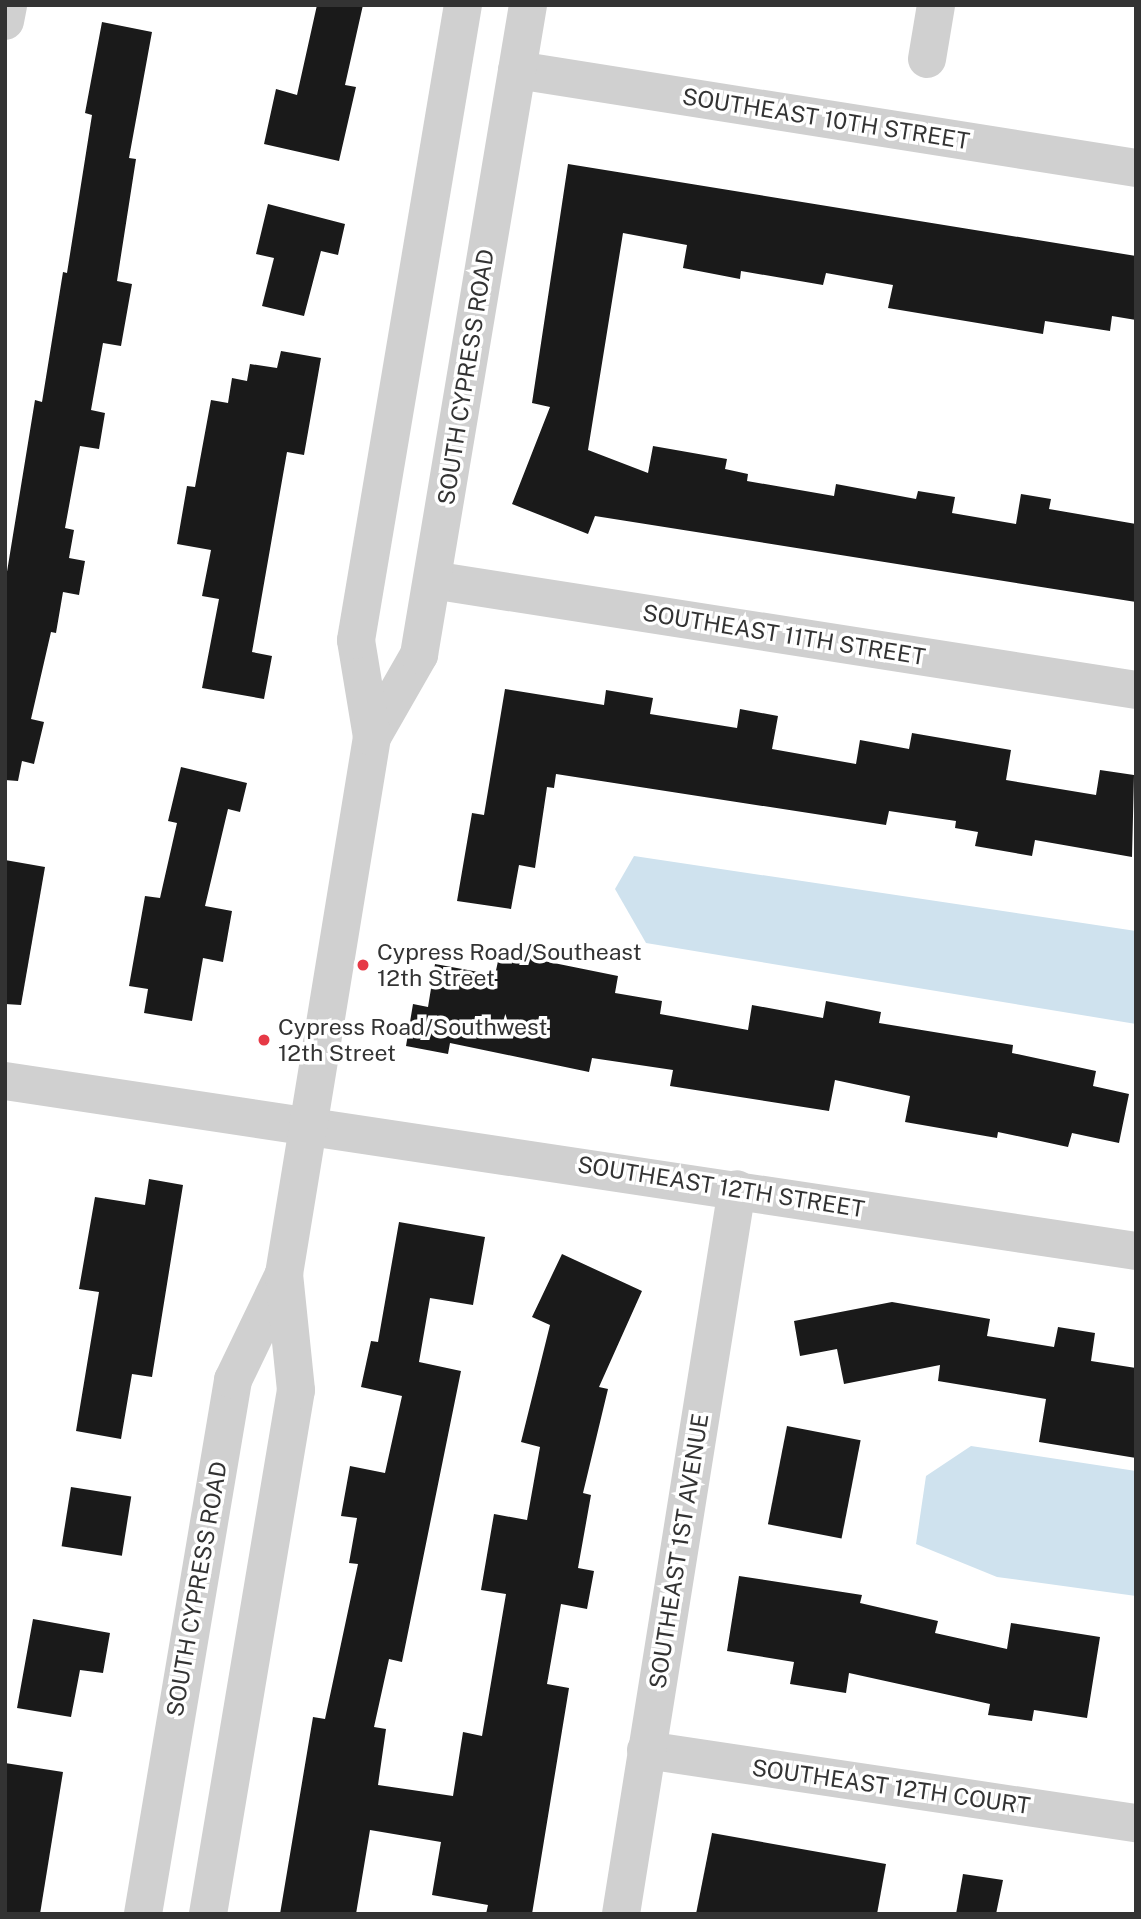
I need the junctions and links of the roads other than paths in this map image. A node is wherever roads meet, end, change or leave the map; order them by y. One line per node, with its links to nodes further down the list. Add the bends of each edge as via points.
1 (8, 5): 5 (street)
2 (463, 5): 11 (street, SOUTH CYPRESS ROAD, via 356,640)
3 (528, 5): 7 (street, SOUTH CYPRESS ROAD)
4 (936, 5): 6 (street)
5 (5, 21)
6 (927, 59)
7 (517, 70): 8 (street, SOUTHEAST 10TH STREET); 9 (street, SOUTH CYPRESS ROAD)
8 (1136, 168)
9 (432, 580): 10 (street, SOUTHEAST 11TH STREET); 11 (street, SOUTH CYPRESS ROAD, via 419,654)
10 (1136, 690)
11 (372, 737): 13 (street, SOUTH CYPRESS ROAD)
12 (5, 1081): 13 (street, SOUTHEAST 12TH STREET)
13 (306, 1124): 14 (street, SOUTHEAST 12TH STREET); 16 (street, SOUTH CYPRESS ROAD)
14 (737, 1189): 15 (street, SOUTHEAST 12TH STREET); 17 (street, SOUTHEAST 1ST AVENUE)
15 (1136, 1251)
16 (284, 1274): 19 (street, SOUTH CYPRESS ROAD, via 233,1380); 20 (street, SOUTH CYPRESS ROAD, via 296,1390)
17 (646, 1751): 18 (street, SOUTHEAST 12TH COURT); 21 (street, SOUTHEAST 1ST AVENUE)
18 (1136, 1823)
19 (143, 1914)
20 (208, 1914)
21 (621, 1914)

